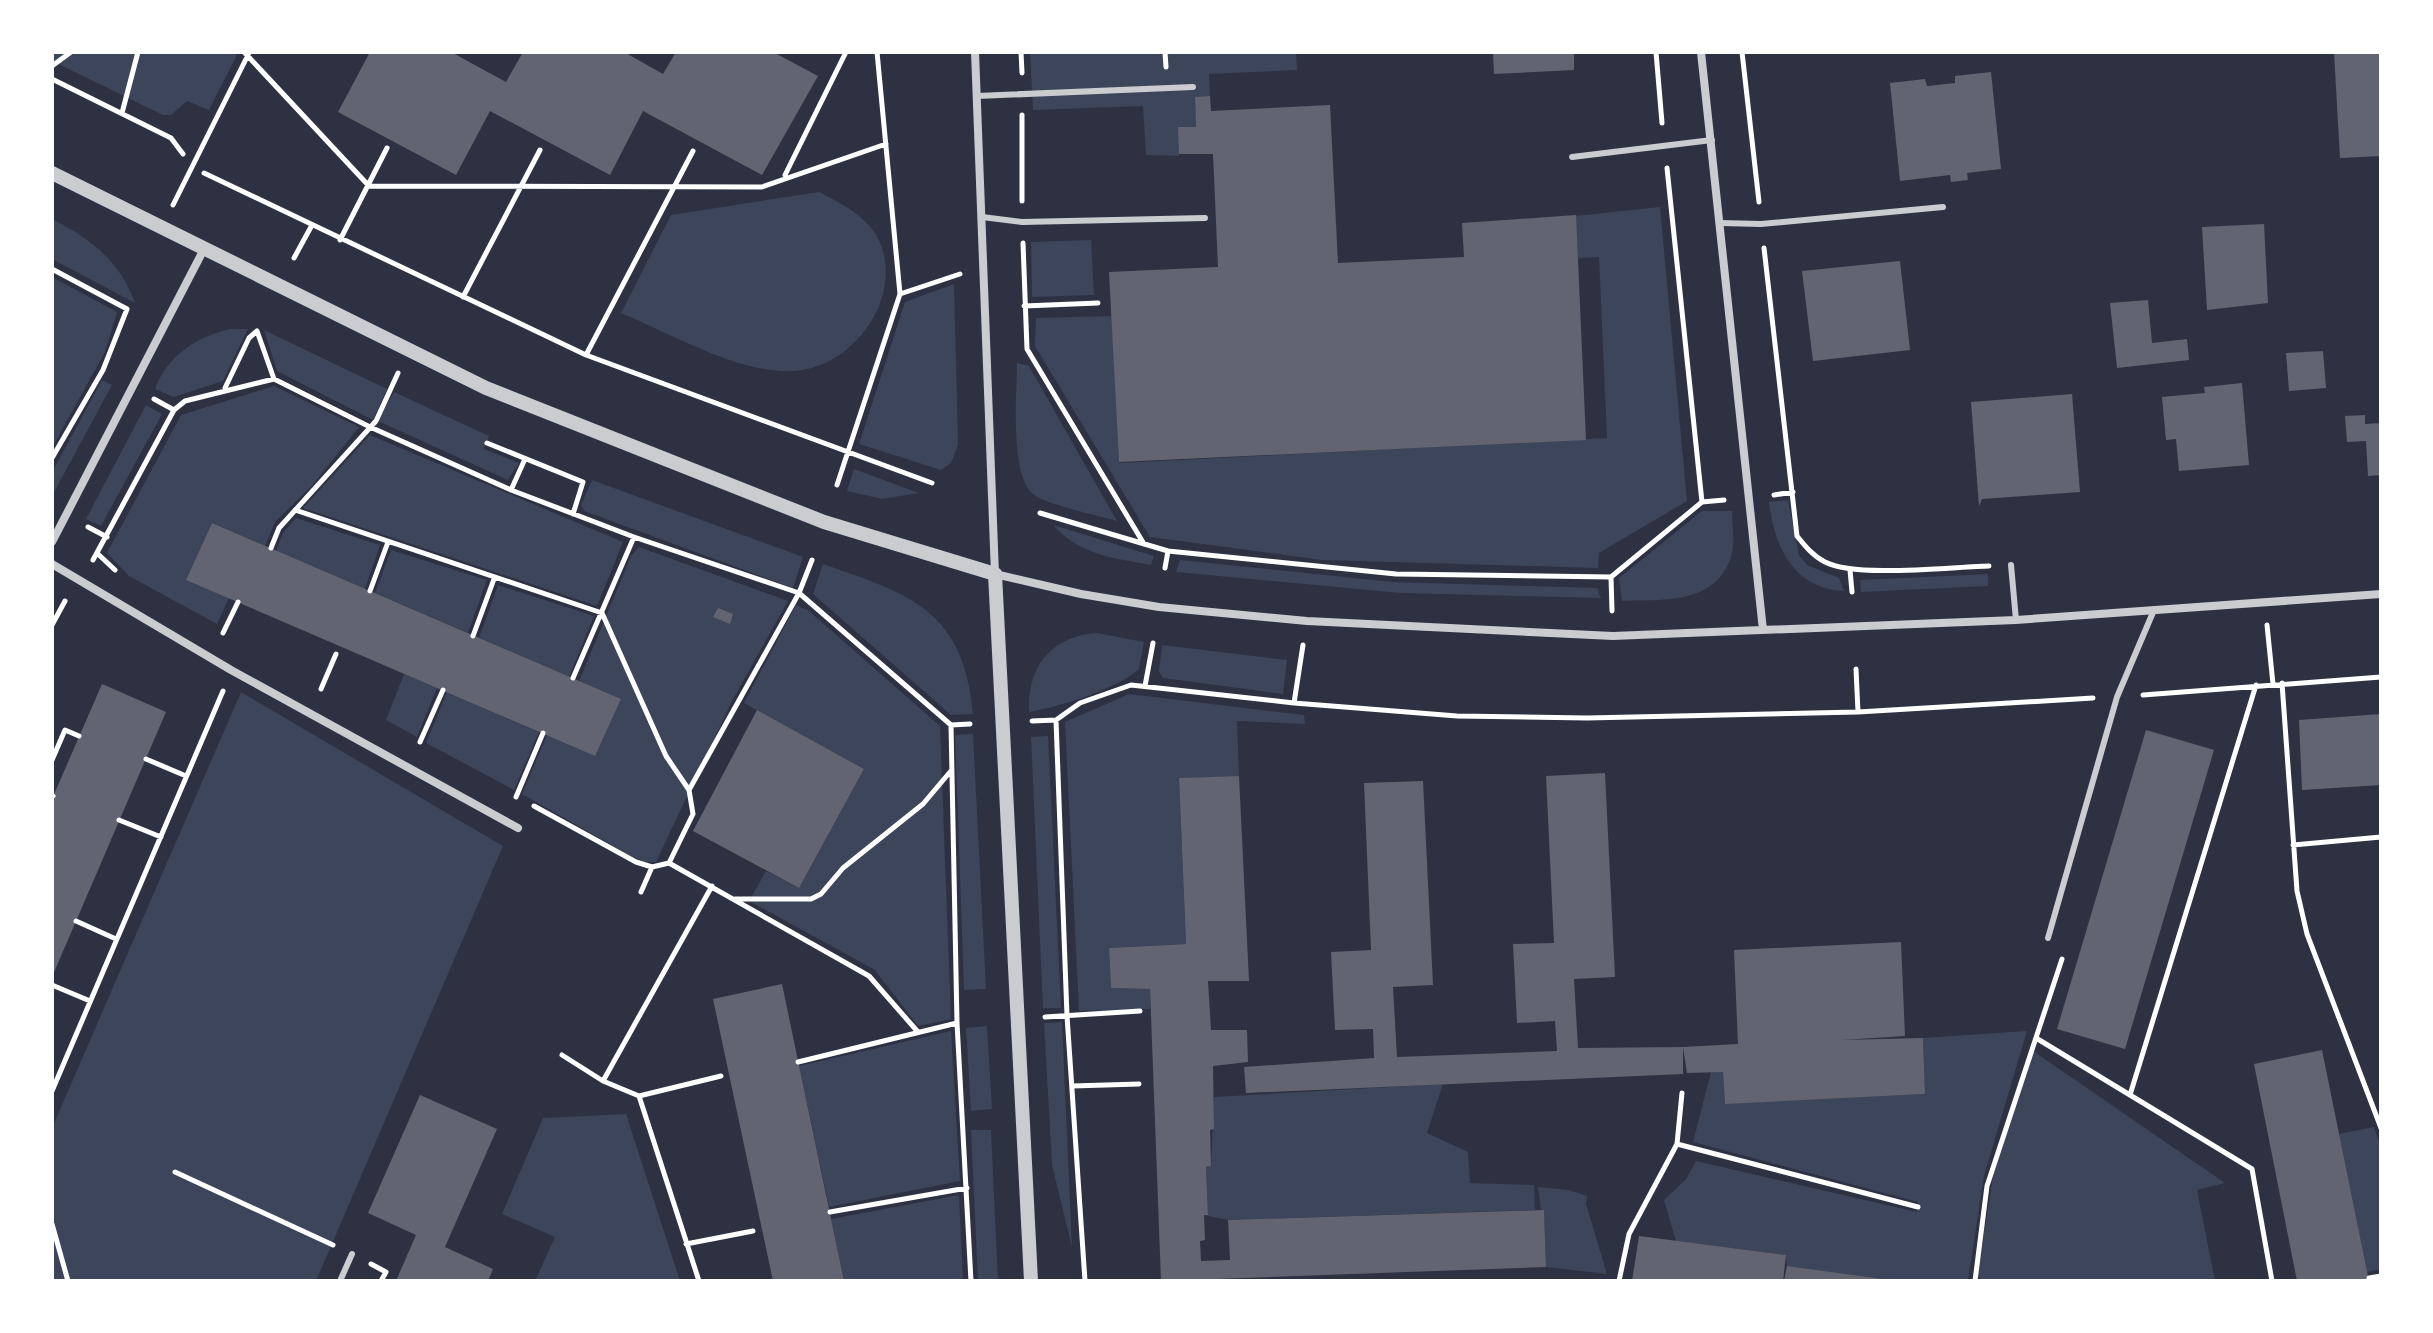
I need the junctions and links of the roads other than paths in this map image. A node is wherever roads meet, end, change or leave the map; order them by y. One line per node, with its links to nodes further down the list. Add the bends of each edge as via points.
1 (975, 52): 4 (street)
2 (1701, 52): 5 (street)
3 (1193, 87): 4 (lane)
4 (977, 96): 9 (street)
5 (1712, 140): 6 (lane); 11 (street)
6 (1572, 157)
7 (52, 173): 12 (street)
8 (1943, 207): 11 (lane)
9 (982, 217): 10 (lane, via 1022,222); 16 (street)
10 (1205, 218)
11 (1720, 223): 20 (street)
12 (204, 249): 13 (street); 16 (street, via 486,388 824,522)
13 (52, 542)
14 (52, 564): 21 (street)
15 (2011, 565): 19 (lane)
16 (995, 574): 20 (street, via 1159,607 1307,621 1613,636); 25 (street)
17 (2381, 594): 18 (street)
18 (2154, 610): 19 (street); 22 (lane, via 2117,697)
19 (2016, 620): 20 (street)
20 (1763, 630)
21 (518, 828)
22 (2048, 938)
23 (352, 1254): 24 (lane)
24 (340, 1281)
25 (1031, 1281)

